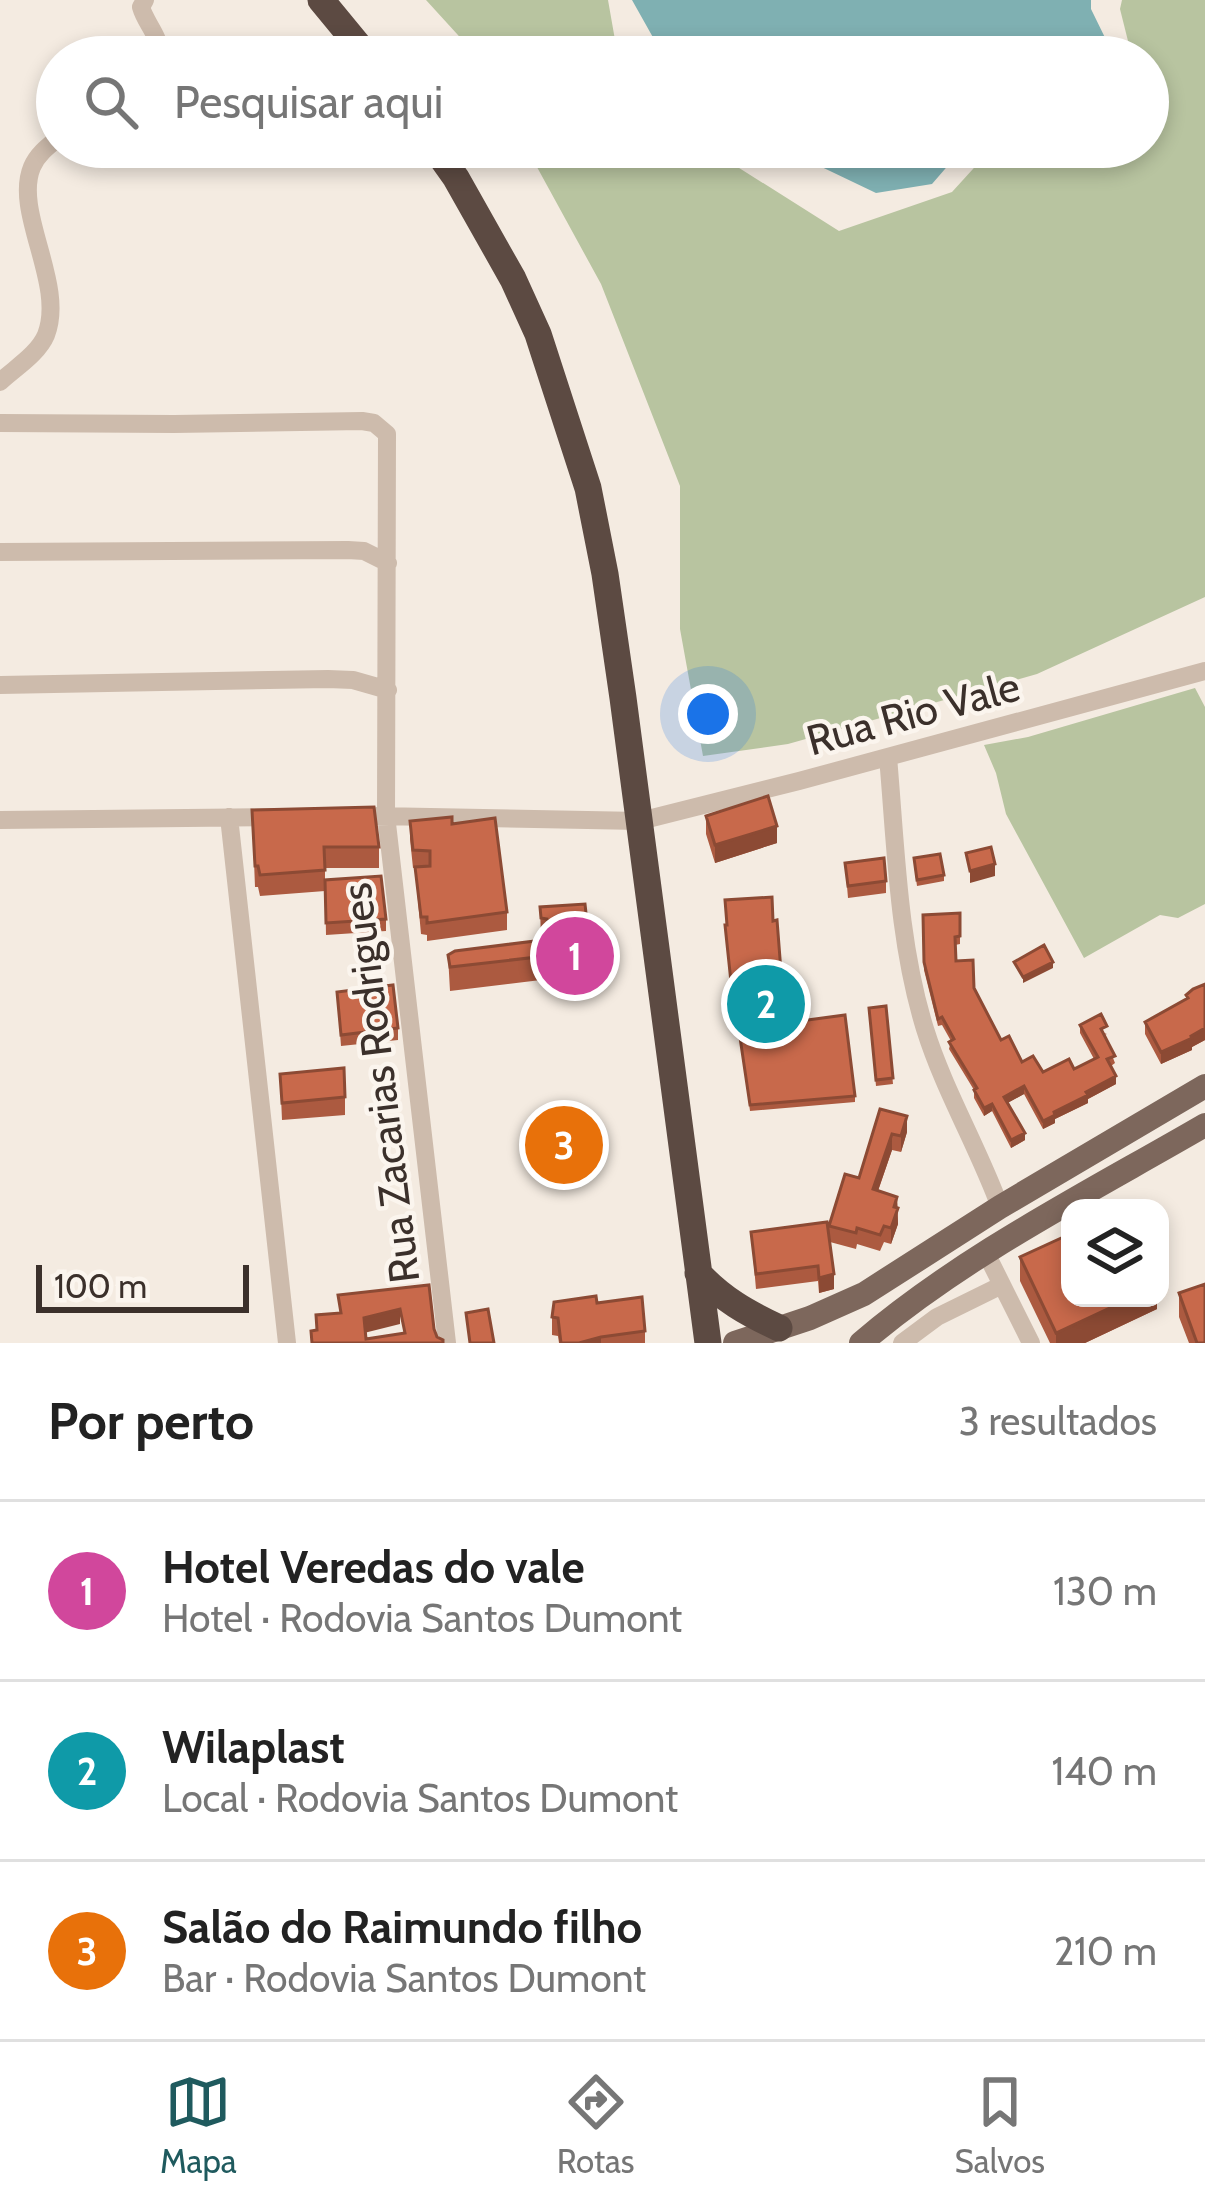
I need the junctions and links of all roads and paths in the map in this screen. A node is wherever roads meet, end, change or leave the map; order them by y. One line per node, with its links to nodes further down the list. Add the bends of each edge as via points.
1 (145, 0): 3 (street, via 141,8)
2 (321, 0): 4 (highway)
3 (156, 36)
4 (351, 36)
5 (36, 160): 7 (street, via 28,189 50,300 48,329)
6 (449, 168): 20 (highway, via 538,334 588,488)
7 (0, 382)
8 (0, 423): 10 (street, Rua Zacarias Rodrigues, via 374,423 389,443)
9 (0, 552): 10 (street, via 348,550)
10 (388, 563): 13 (street, Rua Zacarias Rodrigues)
11 (1205, 671): 14 (street, Rua Rio Vale)
12 (0, 685): 13 (street, via 328,679)
13 (388, 690): 15 (street, Rua Zacarias Rodrigues)
14 (888, 757): 20 (street, Rua Rio Vale); 23 (street, via 914,989)
15 (386, 815): 16 (street, Rua Rio Vale); 20 (street, Rua Rio Vale); 29 (street, Rua Zacarias Rodrigues)
16 (363, 816)
17 (296, 817): 18 (street)
18 (229, 818): 19 (street); 28 (street)
19 (0, 820)
20 (640, 820): 25 (highway)
21 (1205, 1086): 23 (main road)
22 (1205, 1125): 24 (main road)
23 (1000, 1207): 27 (main road)
24 (986, 1253): 26 (street); 32 (main road)
25 (698, 1273): 27 (highway, via 737,1307); 30 (highway)
26 (1002, 1286): 33 (street); 34 (street)
27 (786, 1332): 31 (main road)
28 (286, 1343)
29 (446, 1343)
30 (708, 1343)
31 (735, 1343)
32 (861, 1343)
33 (902, 1343)
34 (1031, 1343)

